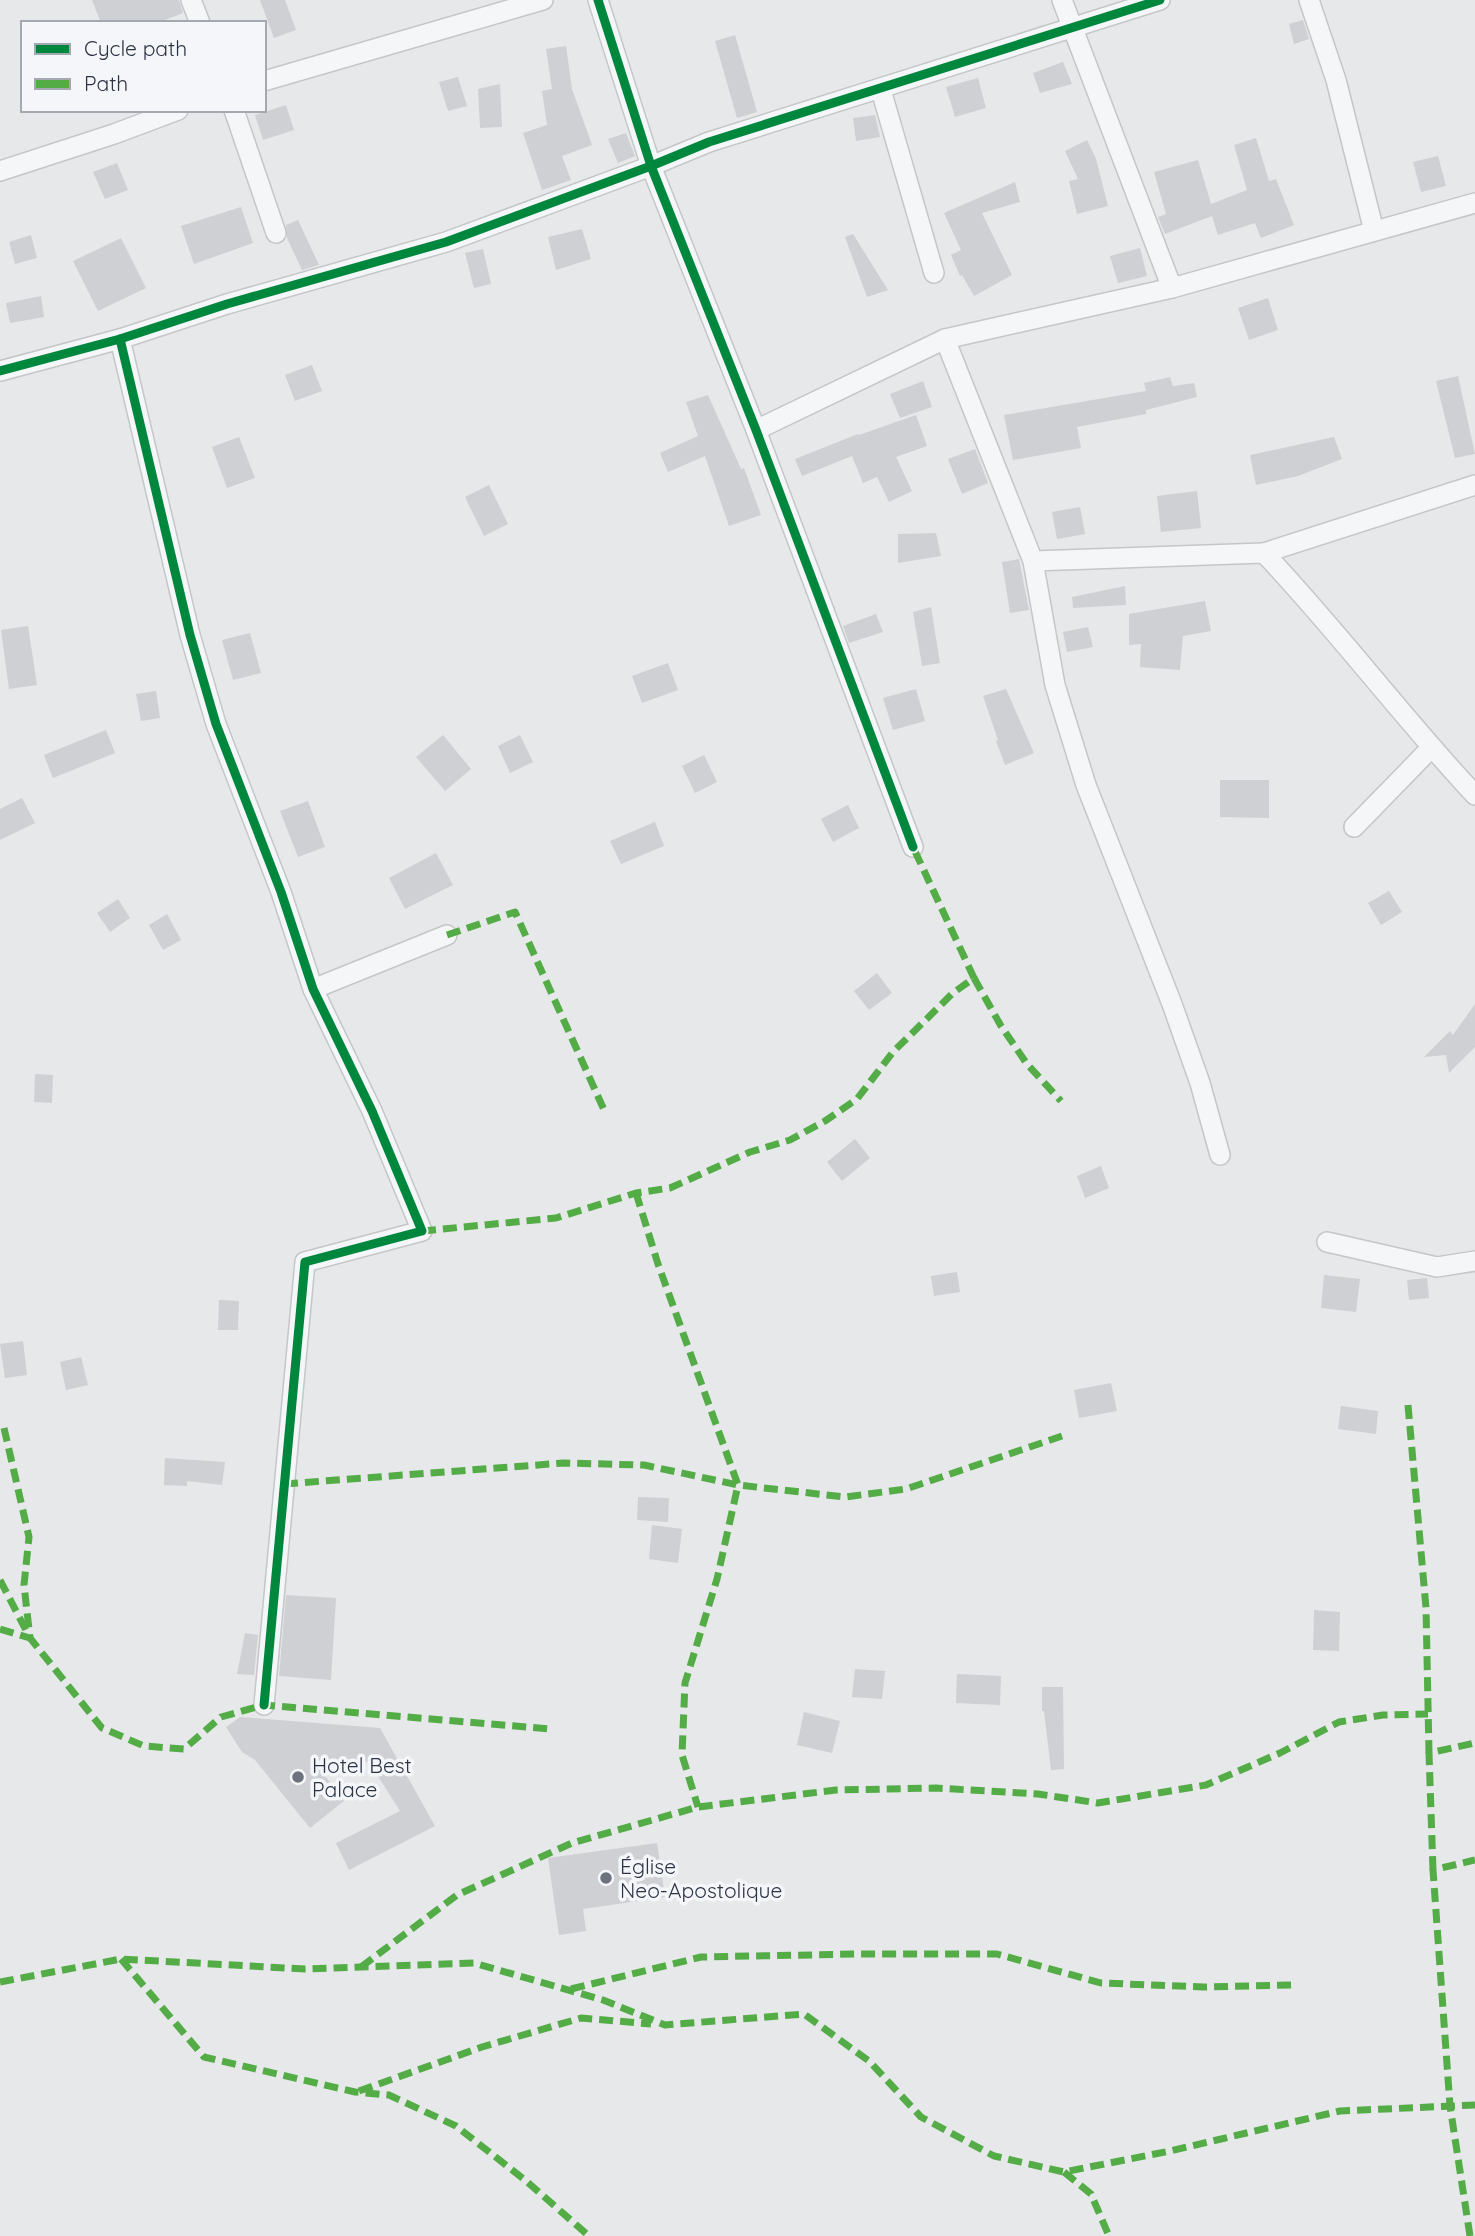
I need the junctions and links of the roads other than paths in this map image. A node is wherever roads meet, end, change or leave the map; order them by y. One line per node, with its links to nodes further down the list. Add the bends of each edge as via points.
1 (191, 0): 7 (street)
2 (543, 0): 9 (street)
3 (598, 0): 13 (street)
4 (1062, 0): 8 (street)
5 (1160, 0): 8 (street)
6 (1309, 0): 16 (street, via 1336,80)
7 (199, 21)
8 (1071, 27): 10 (street); 19 (street)
9 (266, 80)
10 (881, 90): 13 (street, via 709,142); 18 (street)
11 (173, 112): 14 (street)
12 (235, 112): 17 (street)
13 (651, 166): 20 (street, via 446,242 227,303); 23 (street)
14 (0, 171)
15 (1475, 203): 16 (street)
16 (1374, 231): 19 (street)
17 (276, 233)
18 (934, 273)
19 (1172, 288): 21 (street)
20 (120, 339): 22 (street); 32 (street, via 190,635 216,724)
21 (945, 339): 23 (street); 26 (street)
22 (0, 371)
23 (755, 430): 30 (street)
24 (1475, 485): 25 (street)
25 (1265, 554): 26 (street); 27 (street, via 1309,600)
26 (1033, 561): 33 (street, via 1055,685 1086,785 1172,1004)
27 (1431, 748): 28 (street); 29 (street)
28 (1475, 795)
29 (1354, 827)
30 (914, 847)
31 (447, 935): 32 (street)
32 (313, 989): 36 (street, via 372,1111 422,1231 305,1262)
33 (1220, 1155)
34 (1327, 1242): 35 (street, via 1437,1267)
35 (1475, 1261)
36 (264, 1705)

